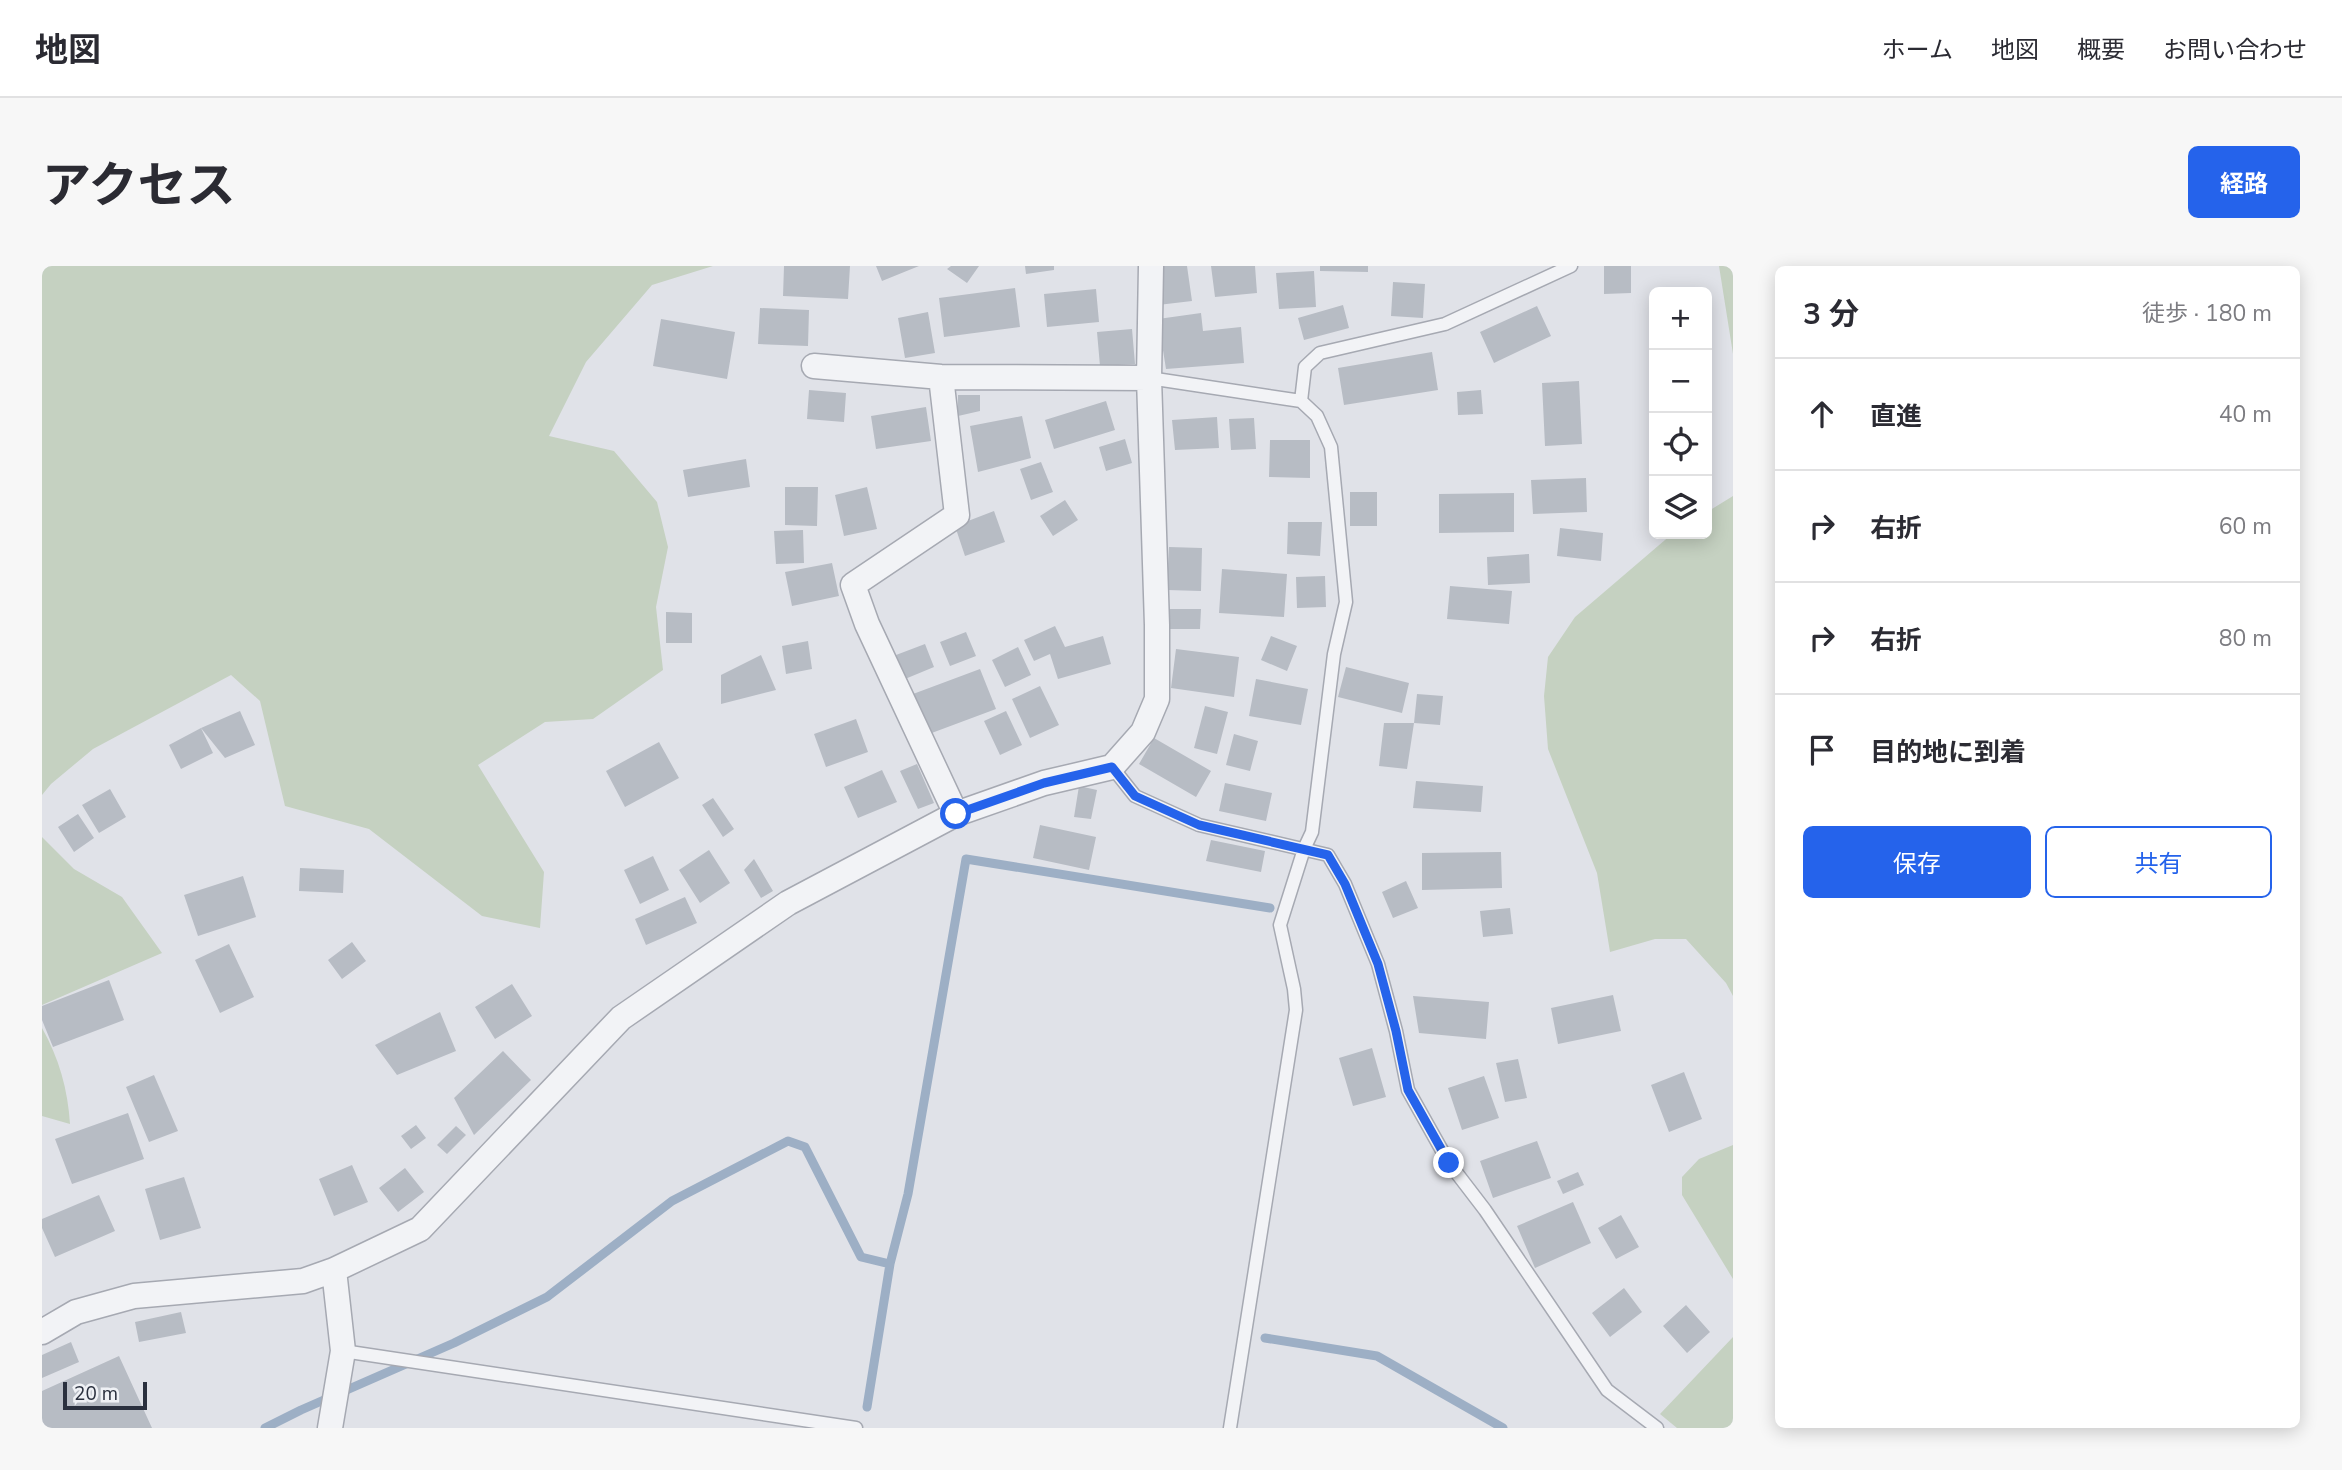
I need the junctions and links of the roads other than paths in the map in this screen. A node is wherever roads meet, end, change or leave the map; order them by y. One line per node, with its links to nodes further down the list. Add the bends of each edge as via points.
1 (1151, 266): 5 (street)
2 (1571, 266): 6 (lane, via 1445,324 1320,353 1305,367)
3 (814, 366): 4 (street)
4 (941, 377): 5 (street); 8 (street, via 957,514 853,585)
5 (1149, 378): 6 (lane); 7 (street, via 1157,699 1143,732)
6 (1300, 401): 9 (lane, via 1317,416 1331,447 1346,602 1334,654 1312,832)
7 (1112, 767): 8 (street, via 1044,783); 9 (lane, via 1135,796 1199,825)
8 (956, 814): 10 (street, via 788,904 621,1018 420,1229)
9 (1304, 849): 15 (lane, via 1280,925 1296,1010); 16 (lane, via 1328,855 1345,884 1378,964 1408,1090 1449,1163 1607,1390)
10 (334, 1270): 11 (street, via 303,1281 134,1296 76,1312); 12 (street)
11 (42, 1332)
12 (344, 1351): 13 (street); 14 (lane)
13 (330, 1428)
14 (856, 1428)
15 (1230, 1428)
16 (1657, 1428)

